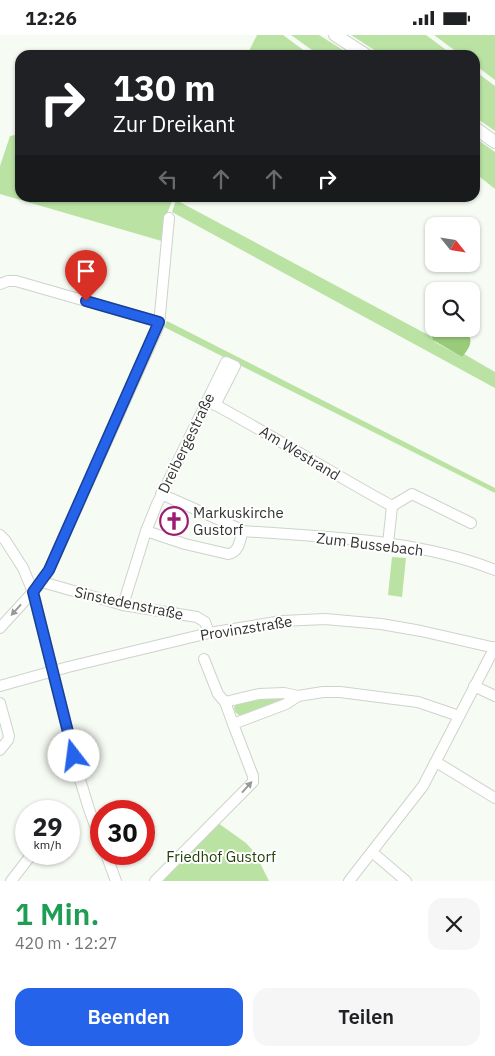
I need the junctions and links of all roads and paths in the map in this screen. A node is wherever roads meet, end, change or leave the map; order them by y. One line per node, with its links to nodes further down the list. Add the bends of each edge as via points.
1 (335, 35): 2 (main road)
2 (358, 50)
3 (480, 132): 4 (main road)
4 (495, 142)
5 (169, 217): 7 (street)
6 (0, 284): 7 (street, via 16,281)
7 (159, 322): 17 (street)
8 (211, 403): 9 (street, Dreibergestraße); 10 (street, Am Westrand)
9 (161, 494): 12 (street, Dreibergestraße); 13 (street)
10 (392, 506): 11 (street, via 412,495); 15 (street)
11 (470, 523)
12 (146, 531): 13 (street, via 229,554 237,549); 19 (street, Dreibergestraße)
13 (242, 531): 15 (street, Zum Bussebach)
14 (0, 535): 18 (street, via 23,568)
15 (388, 544): 16 (street, Zum Bussebach, via 452,556)
16 (495, 570)
17 (42, 582): 18 (street); 19 (street, Sinstedenstraße)
18 (33, 592): 20 (street, one-way to 20); 24 (street)
19 (123, 605): 21 (street, Sinstedenstraße, via 197,617 205,622)
20 (0, 628)
21 (209, 633): 22 (street, Provinzstraße, via 282,621 334,619 392,626); 24 (street, Provinzstraße)
22 (495, 648): 26 (street)
23 (204, 659): 29 (street, via 218,694)
24 (52, 671): 25 (street, Provinzstraße); 36 (street)
25 (0, 685)
26 (474, 686): 28 (street); 31 (street)
27 (298, 696): 29 (street, via 259,694); 31 (street, via 323,692 365,694 418,702); 32 (street, via 286,704)
28 (495, 696)
29 (225, 702): 32 (street)
30 (0, 703): 33 (street, via 9,736)
31 (459, 716): 34 (street)
32 (233, 724): 44 (street, one-way to 32, via 253,782)
33 (0, 750)
34 (436, 762): 35 (street); 37 (street, via 420,790)
35 (495, 798)
36 (90, 812)
37 (372, 852): 45 (street); 46 (street)
38 (23, 865): 42 (street)
39 (110, 865): 43 (street)
40 (0, 879): 41 (street)
41 (4, 881)
42 (11, 881)
43 (116, 881)
44 (155, 881)
45 (349, 881)
46 (406, 881)

